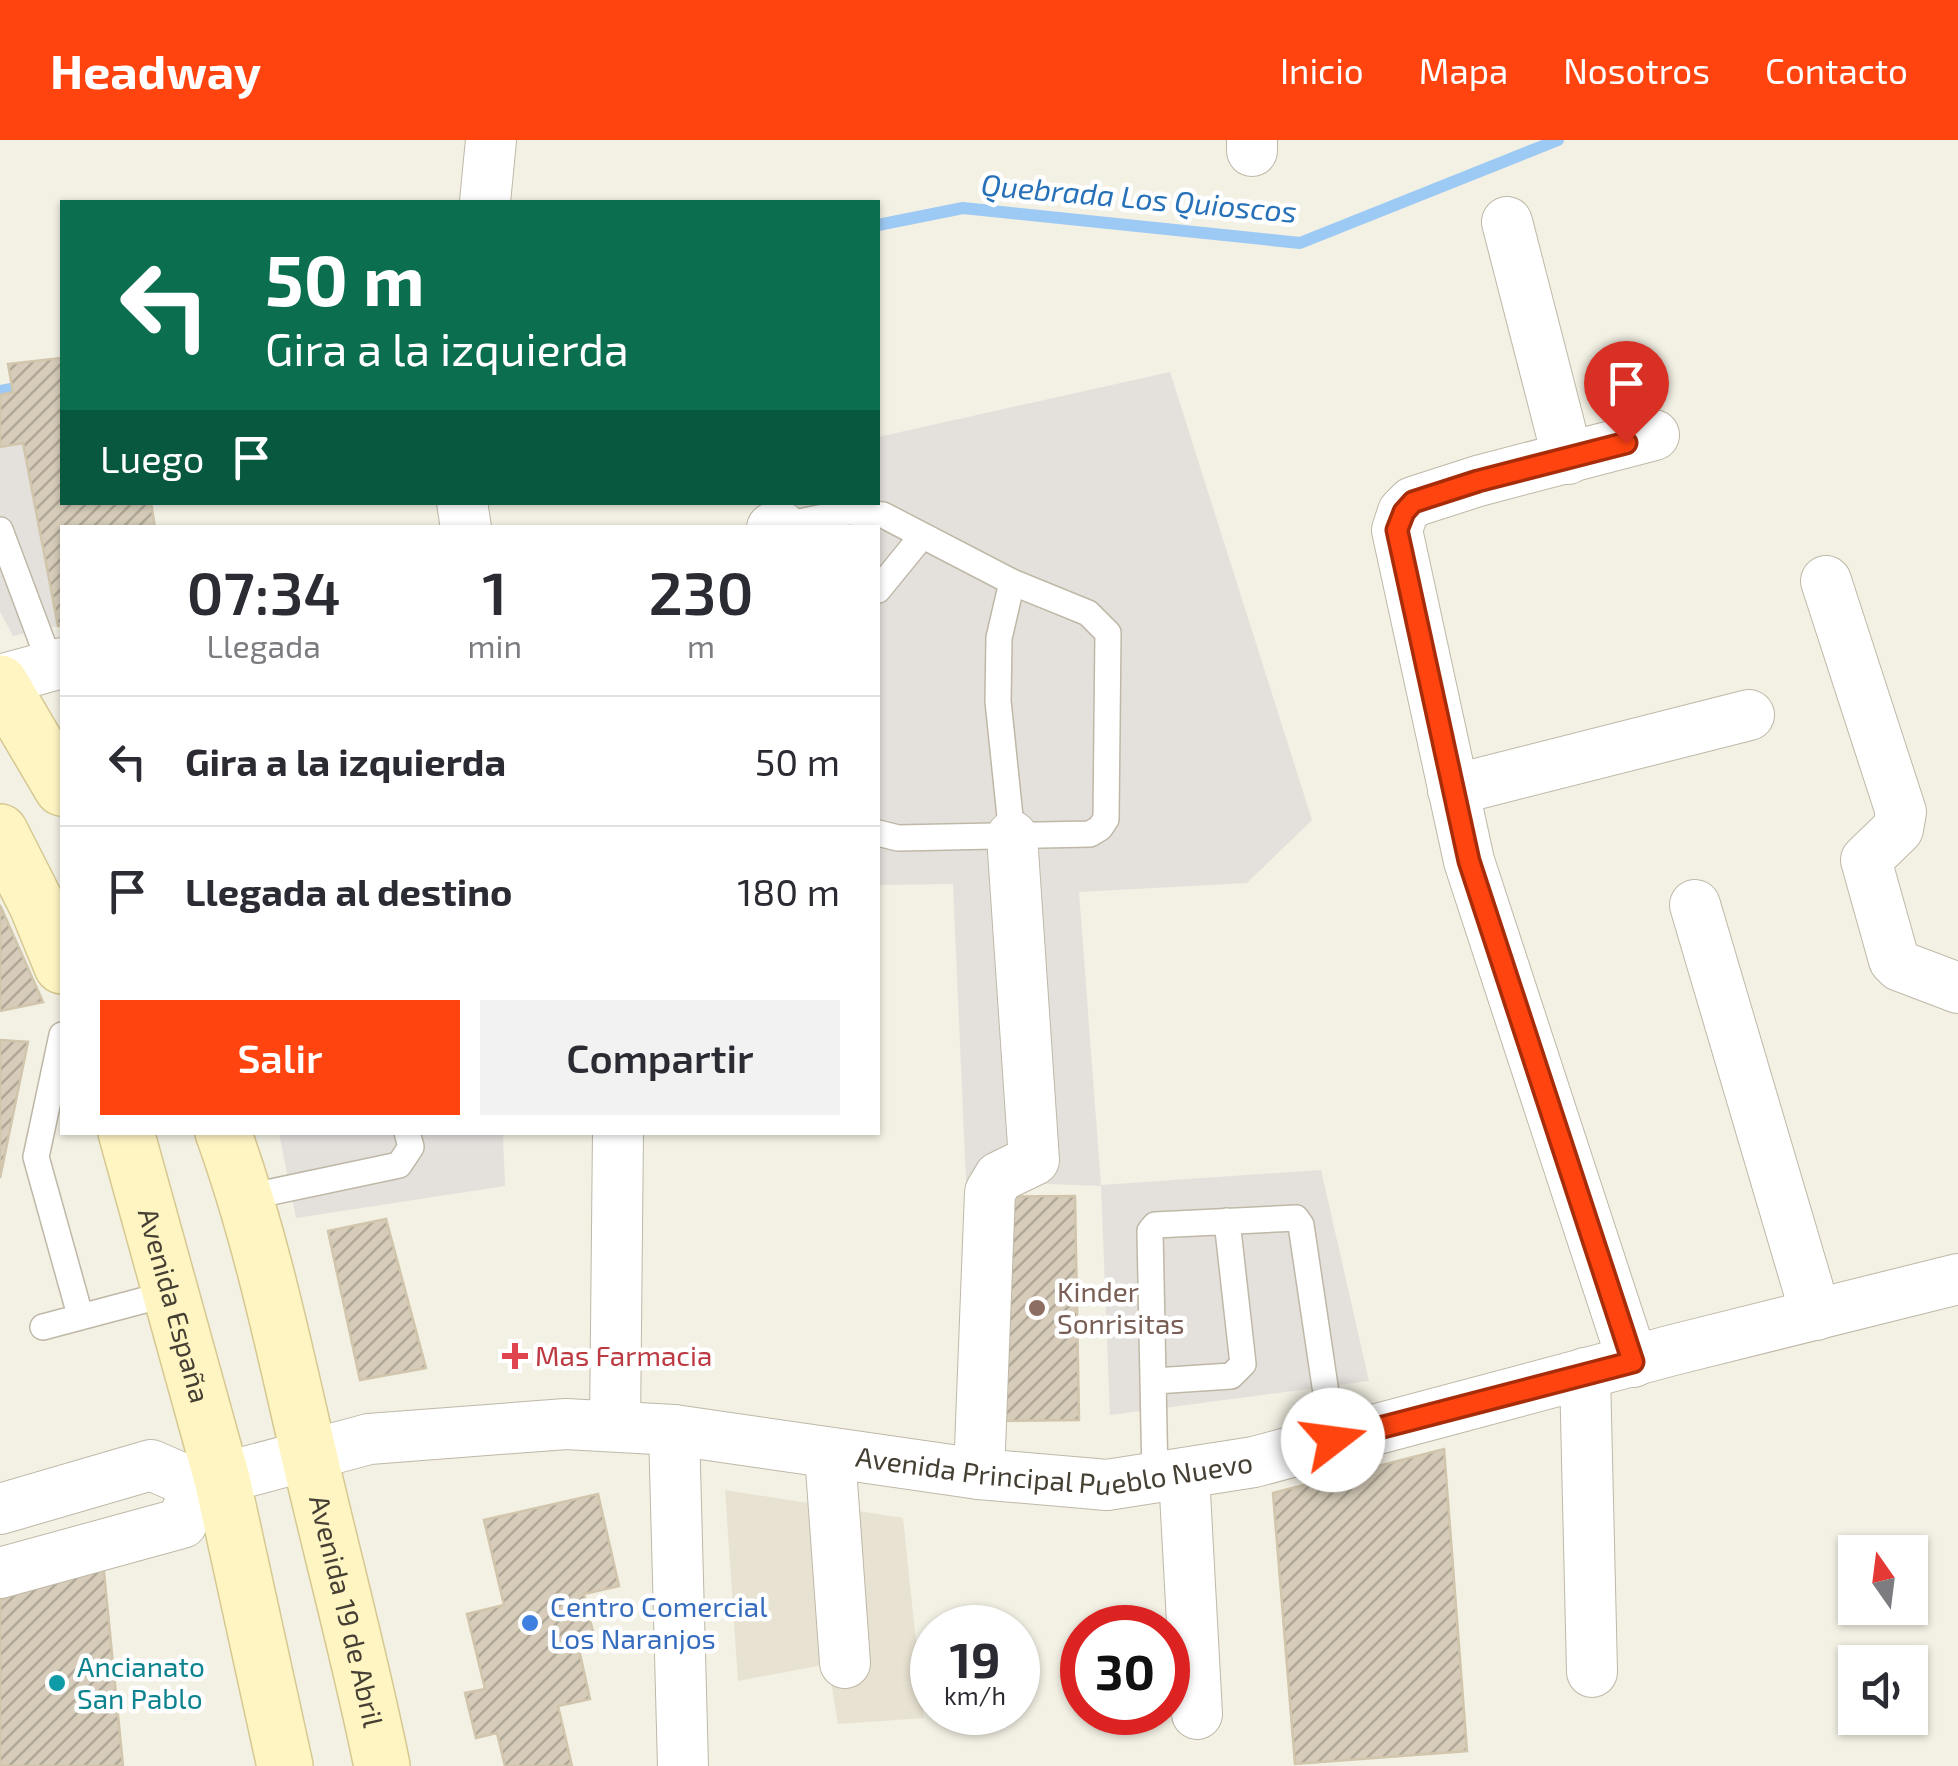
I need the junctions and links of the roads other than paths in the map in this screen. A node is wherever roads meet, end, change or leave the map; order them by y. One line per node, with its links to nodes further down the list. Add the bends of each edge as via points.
1 (492, 140): 2 (street)
2 (484, 200)
3 (1507, 222): 5 (street)
4 (1654, 435): 5 (street)
5 (1568, 459): 16 (street, via 1413,502 1397,530)
6 (785, 525): 8 (lane, via 848,512 883,515)
7 (0, 530): 12 (lane)
8 (922, 536): 10 (lane); 11 (lane)
9 (1826, 581): 22 (street, via 1901,812 1898,829 1866,860 1894,960)
10 (1012, 582): 19 (lane, via 999,638 998,701); 19 (lane, via 1088,612 1108,633 1106,819 1090,834)
11 (880, 588)
12 (57, 664): 13 (street)
13 (0, 681): 15 (main road)
14 (1749, 715): 16 (street)
15 (60, 785)
16 (1453, 790): 35 (street, via 1479,893)
17 (0, 832): 21 (main road)
18 (880, 834): 19 (lane)
19 (1012, 836): 43 (street, via 1034,1160 999,1177 990,1192)
20 (1695, 905): 33 (street)
21 (60, 961)
22 (1958, 988)
23 (60, 1044): 32 (lane, via 36,1158)
24 (127, 1135): 31 (main road, Avenida España)
25 (224, 1135): 28 (main road)
26 (409, 1135): 28 (lane, via 412,1147 399,1165)
27 (618, 1135): 38 (street)
28 (243, 1198): 42 (main road)
29 (1227, 1221): 37 (lane, via 1155,1225 1150,1231); 37 (lane, via 1243,1364 1231,1376); 40 (lane, via 1296,1218 1301,1226)
30 (1958, 1279): 33 (street, Avenida Principal Pueblo Nuevo)
31 (171, 1293): 32 (lane); 45 (main road, Avenida España)
32 (80, 1314): 34 (lane)
33 (1816, 1315): 35 (street, Avenida Principal Pueblo Nuevo)
34 (43, 1327)
35 (1633, 1362): 36 (street, Avenida Principal Pueblo Nuevo)
36 (1586, 1373): 40 (street, Avenida Principal Pueblo Nuevo); 49 (street)
37 (1155, 1381): 44 (lane)
38 (615, 1426): 39 (street, Avenida Principal Pueblo Nuevo); 42 (street, Avenida Principal Pueblo Nuevo, via 369,1439)
39 (674, 1430): 41 (street, Avenida Principal Pueblo Nuevo); 53 (street)
40 (1333, 1440): 44 (street, Avenida Principal Pueblo Nuevo)
41 (830, 1454): 43 (street, Avenida Principal Pueblo Nuevo); 48 (street)
42 (309, 1455): 45 (street, Avenida Principal Pueblo Nuevo); 52 (main road, Avenida 19 de Abril)
43 (979, 1474): 44 (street, Avenida Principal Pueblo Nuevo, via 1107,1485)
44 (1169, 1477): 50 (street)
45 (209, 1482): 46 (street, via 150,1465); 47 (street, via 182,1523); 51 (main road)
46 (0, 1509)
47 (0, 1573)
48 (845, 1662)
49 (1592, 1672)
50 (1197, 1714)
51 (285, 1766)
52 (382, 1766)
53 (684, 1766)

